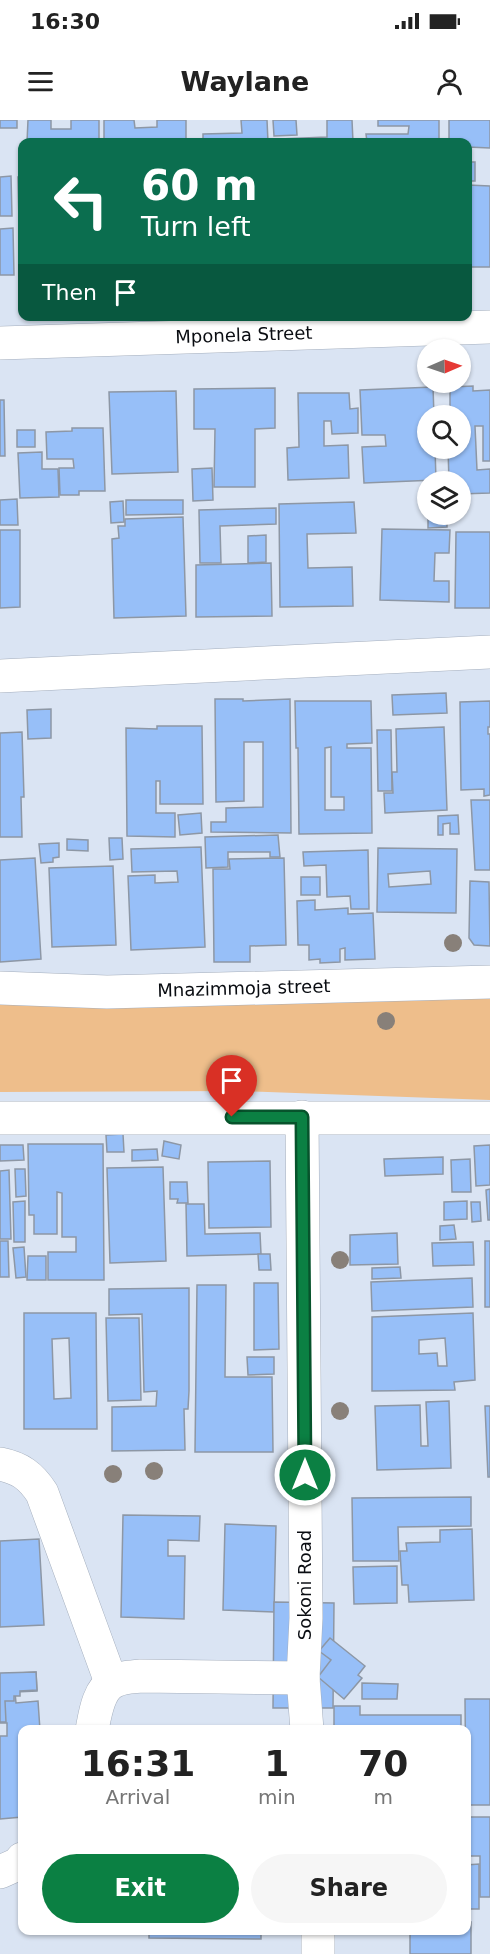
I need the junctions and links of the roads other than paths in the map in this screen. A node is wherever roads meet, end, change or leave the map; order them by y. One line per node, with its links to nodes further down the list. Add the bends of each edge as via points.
1 (490, 327): 2 (street, Mponela Street)
2 (0, 343)
3 (490, 652): 4 (street)
4 (0, 676)
5 (490, 982): 6 (street, Mnazimmoja street, via 107,992)
6 (0, 988)
7 (302, 1117): 8 (street); 9 (street); 11 (street, Sokoni Road, via 306,1618)
8 (0, 1118)
9 (490, 1118)
10 (0, 1464): 12 (street, via 32,1477 42,1493)
11 (303, 1678): 12 (street, via 141,1676); 14 (street, Sokoni Road)
12 (111, 1682): 13 (street, via 101,1695)
13 (93, 1725)
14 (307, 1725)
15 (18, 1864): 16 (street)
16 (0, 1872)
17 (318, 1935): 18 (street)
18 (318, 1954)

